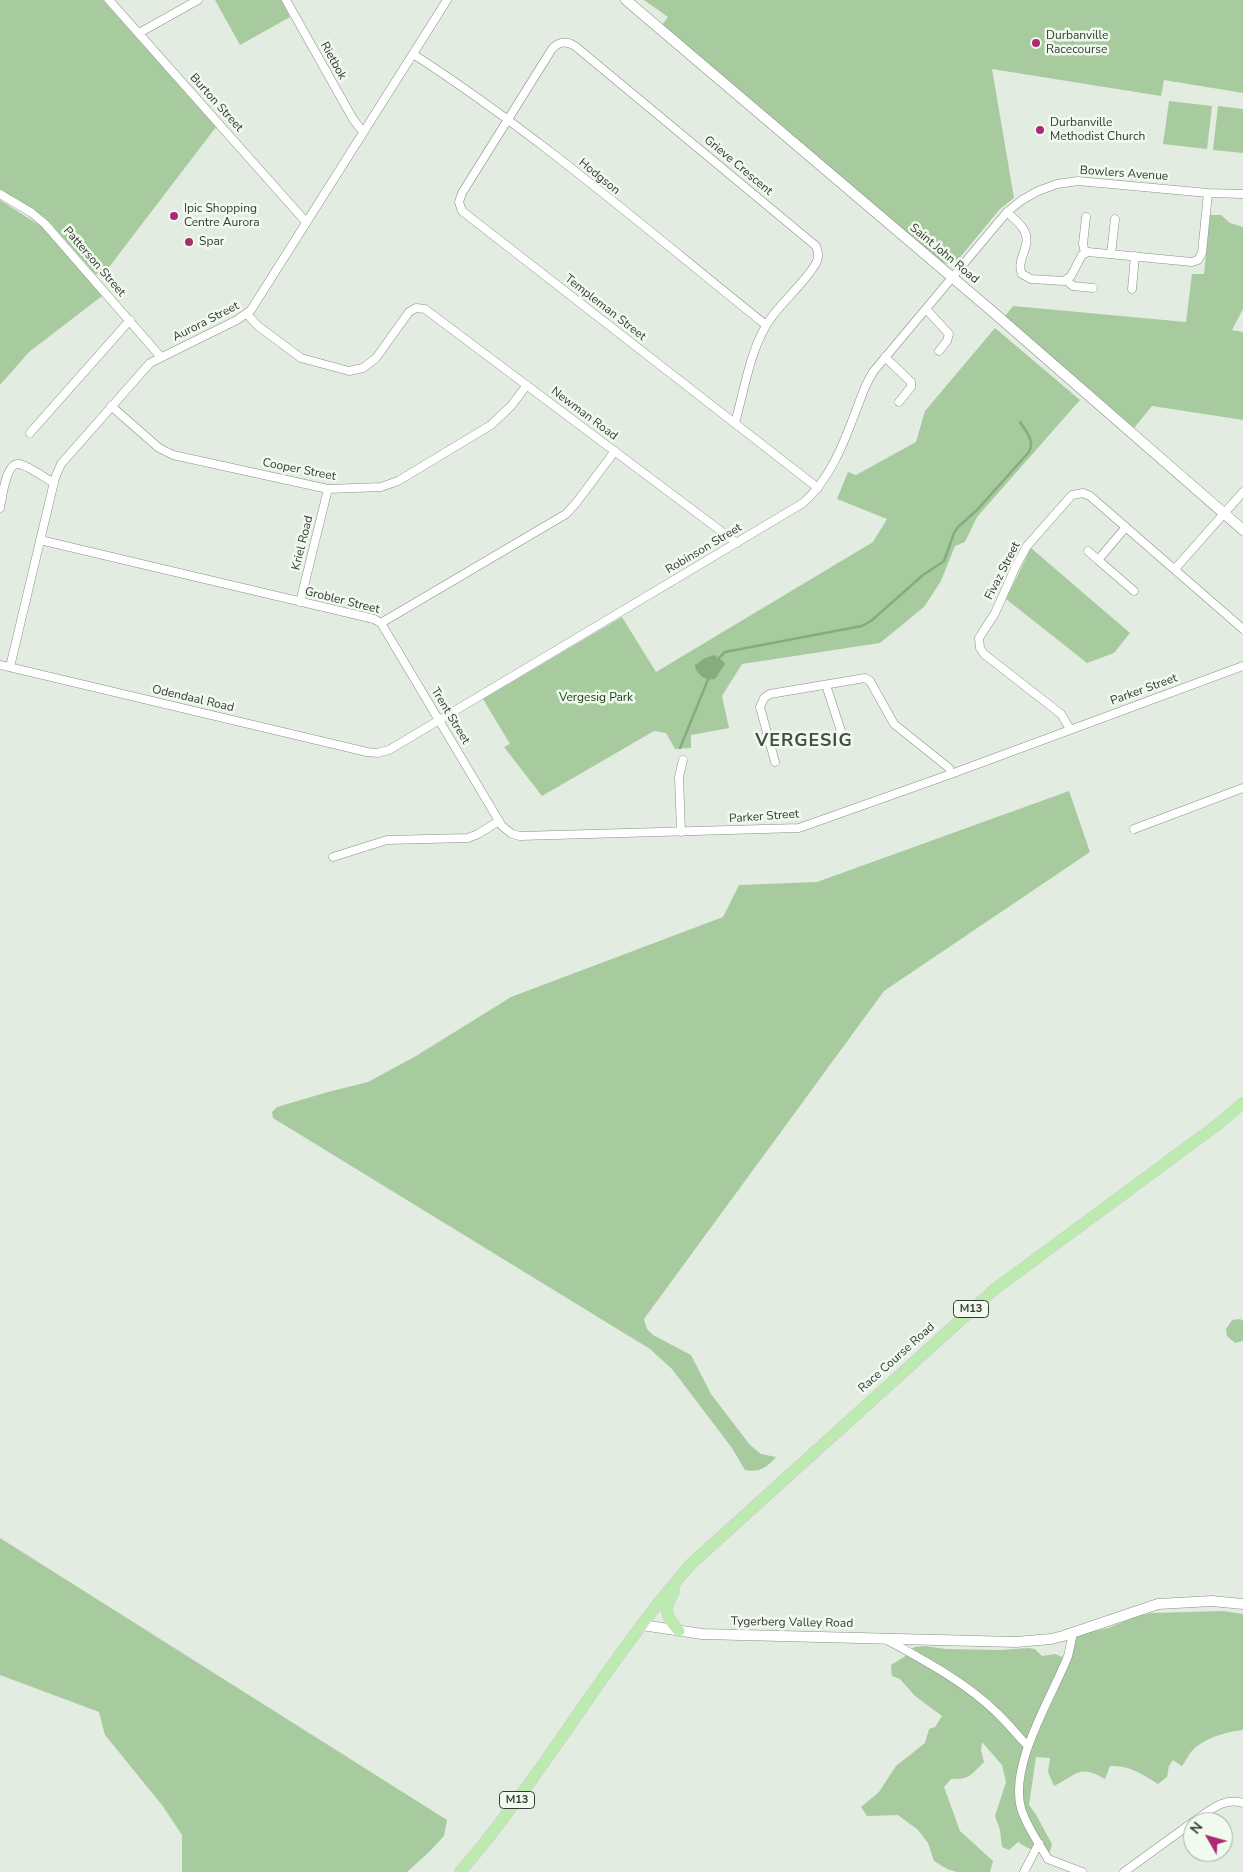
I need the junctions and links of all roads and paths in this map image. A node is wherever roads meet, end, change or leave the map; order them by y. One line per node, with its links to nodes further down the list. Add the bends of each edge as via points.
1 (110, 0): 6 (street, Burton Street)
2 (198, 0): 6 (street)
3 (286, 0): 9 (street, Rietbok)
4 (447, 0): 7 (street, Aurora Street)
5 (626, 0): 20 (main road, Saint John Road)
6 (139, 33): 16 (street, Burton Street)
7 (413, 54): 8 (street, Hodgson); 9 (street, Aurora Street)
8 (508, 119): 27 (street, Hodgson); 27 (street, Grieve Crescent, via 555,46 566,42 574,46 816,246 818,256 814,267); 34 (street, Templeman Street, via 460,196 462,211)
9 (363, 132): 16 (street, Aurora Street)
10 (1208, 193): 12 (street, Bowlers Avenue); 13 (street, Bowlers Avenue, via 1068,182 1038,191); 19 (street, via 1200,258 1184,261)
11 (0, 194): 26 (street, Patterson Street, via 45,224)
12 (1243, 194)
13 (1007, 212): 20 (street, Bowlers Avenue); 21 (street, via 1026,236 1020,265 1022,274 1031,279)
14 (1086, 217): 17 (street)
15 (1115, 219): 18 (street)
16 (306, 222): 25 (street, Aurora Street)
17 (1085, 253): 18 (street); 21 (street)
18 (1111, 254): 19 (street)
19 (1135, 256): 23 (street)
20 (952, 278): 24 (street, Robinson Street); 42 (main road, Saint John Road)
21 (1066, 280): 22 (street, via 1073,286)
22 (1093, 288)
23 (1132, 289)
24 (926, 309): 28 (street, via 948,334); 30 (street, Robinson Street)
25 (246, 314): 29 (street, Aurora Street); 31 (street, Newman Road, via 301,358 349,371 363,368 376,358 407,315 416,308 428,310)
26 (130, 320): 29 (street, Patterson Street); 35 (street)
27 (766, 325): 34 (street, Grieve Crescent)
28 (939, 351)
29 (160, 356): 33 (street, Aurora Street, via 144,368)
30 (885, 357): 32 (street, via 911,382 911,387); 38 (street, Robinson Street, via 868,380 834,462)
31 (527, 385): 36 (street, Newman Road); 39 (street, Cooper Street, via 491,424 398,481 372,488)
32 (899, 402)
33 (110, 406): 37 (street, Aurora Street, via 65,458); 39 (street, Cooper Street, via 168,453)
34 (735, 423): 38 (street, Templeman Street)
35 (30, 434)
36 (614, 451): 46 (street, Newman Road); 52 (street, Grobler Street, via 566,514)
37 (54, 484): 41 (street, via 24,466 13,465 8,471); 45 (street, Aurora Street)
38 (818, 488): 46 (street, Robinson Street, via 796,508)
39 (328, 490): 51 (street, Kriel Road)
40 (1243, 492): 42 (street)
41 (0, 508)
42 (1224, 514): 44 (main road, Saint John Road); 49 (street)
43 (1126, 527): 48 (street); 49 (street, Fivaz Street); 59 (street, Fivaz Street, via 1090,496 1083,493 1072,495 1027,546 979,638 984,654 1061,714)
44 (1243, 530)
45 (40, 540): 51 (street, Grobler Street); 56 (street, Aurora Street)
46 (737, 543): 58 (street, Robinson Street)
47 (1088, 551): 48 (street)
48 (1098, 560): 50 (street)
49 (1175, 570): 53 (street, Fivaz Street)
50 (1134, 591)
51 (300, 602): 52 (street, Grobler Street)
52 (381, 623): 58 (street, Trent Street)
53 (1243, 629)
54 (0, 665): 56 (street, Odendaal Road)
55 (1243, 666): 59 (street, Parker Street)
56 (10, 667): 61 (street, Odendaal Road)
57 (826, 685): 60 (street); 63 (street, via 770,694 762,701 760,708); 64 (street, via 867,679 897,727 949,768)
58 (439, 720): 61 (street, Robinson Street); 66 (street, Trent Street)
59 (1070, 729): 64 (street, Parker Street)
60 (841, 732)
61 (382, 753)
62 (683, 760): 68 (street, via 679,777)
63 (774, 762)
64 (951, 774): 68 (street, Parker Street, via 799,828)
65 (1243, 788): 67 (street)
66 (499, 821): 68 (street, Parker Street, via 508,832 520,836); 69 (street, via 468,838 387,840)
67 (1134, 829)
68 (681, 832)
69 (333, 857)
70 (1243, 1103): 71 (main road, Race Course Road / M13, via 984,1298)
71 (682, 1574): 73 (main road, Race Course Road / M13); 74 (main road, via 666,1609 670,1621)
72 (1243, 1604): 75 (main road, Tygerberg Valley Road, via 1212,1601 1158,1604)
73 (642, 1625): 74 (main road, Tygerberg Valley Road); 82 (main road, M13, via 526,1789)
74 (679, 1631): 76 (main road, Tygerberg Valley Road)
75 (1073, 1633): 76 (main road, Tygerberg Valley Road, via 1016,1642); 77 (street, via 1068,1656)
76 (885, 1639): 77 (street, via 968,1688 996,1711)
77 (1028, 1746): 81 (street, via 1021,1774 1021,1809)
78 (1243, 1802): 79 (street, via 1222,1802)
79 (1208, 1812)
80 (1183, 1829): 85 (street)
81 (1039, 1843): 83 (street); 84 (street, via 1048,1859)
82 (460, 1872)
83 (1024, 1872)
84 (1082, 1872)
85 (1124, 1872)

